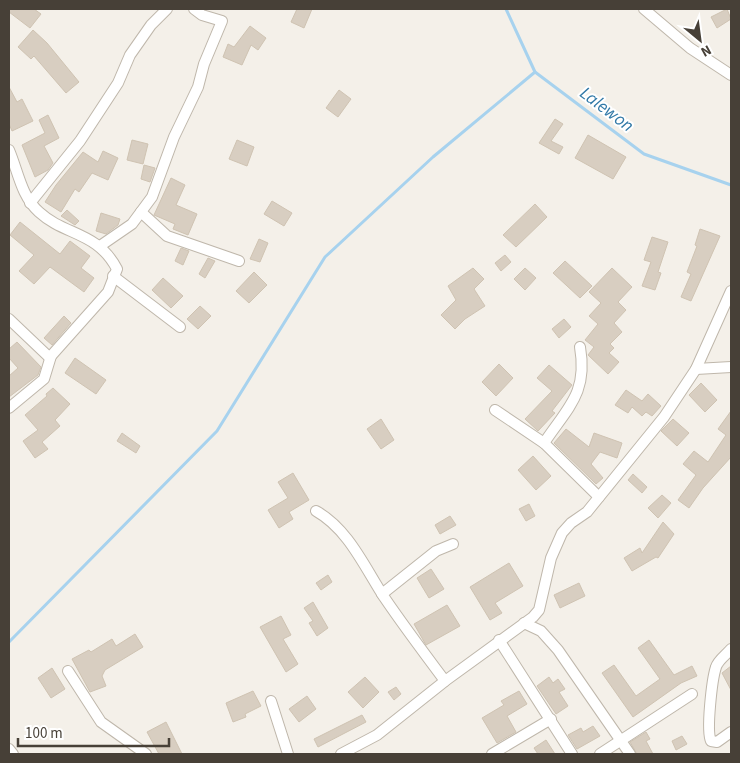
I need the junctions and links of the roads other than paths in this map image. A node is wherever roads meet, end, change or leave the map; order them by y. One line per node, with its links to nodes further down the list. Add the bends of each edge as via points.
1 (166, 9): 6 (street, via 130,55 118,83 80,141)
2 (194, 9): 7 (street, via 222,21 152,197)
3 (644, 9): 4 (street, via 690,48)
4 (731, 75)
5 (9, 150): 6 (street)
6 (30, 203): 8 (street, via 48,218)
7 (141, 212): 8 (street, via 132,224); 9 (street, via 167,236)
8 (100, 246): 10 (street, via 117,269)
9 (240, 261)
10 (114, 276): 13 (street); 15 (street, via 108,292)
11 (731, 291): 17 (street)
12 (9, 319): 15 (street)
13 (180, 327)
14 (580, 347): 20 (street, via 584,368 580,390)
15 (51, 356): 18 (street, via 44,379)
16 (731, 367): 17 (street)
17 (696, 369): 21 (street, via 664,418)
18 (9, 408)
19 (495, 410): 20 (street)
20 (544, 443): 21 (street)
21 (599, 497): 25 (street, via 588,512 562,533 551,558 538,610)
22 (316, 510): 24 (street, via 329,518 350,542)
23 (453, 544): 24 (street, via 436,551)
24 (382, 594): 29 (street)
25 (524, 623): 26 (street); 34 (street, via 541,631 558,650)
26 (499, 640): 29 (street); 32 (street)
27 (731, 650): 33 (street, via 715,670 709,735 711,741 717,742)
28 (68, 671): 37 (street, via 101,722)
29 (445, 681): 39 (street, via 377,735)
30 (692, 694): 34 (street)
31 (271, 701): 38 (street)
32 (550, 719): 40 (street); 41 (street)
33 (731, 732)
34 (621, 740): 42 (street); 43 (street)
35 (9, 749): 36 (street)
36 (13, 754)
37 (146, 754)
38 (288, 754)
39 (341, 754)
40 (492, 754)
41 (572, 754)
42 (600, 754)
43 (630, 754)

